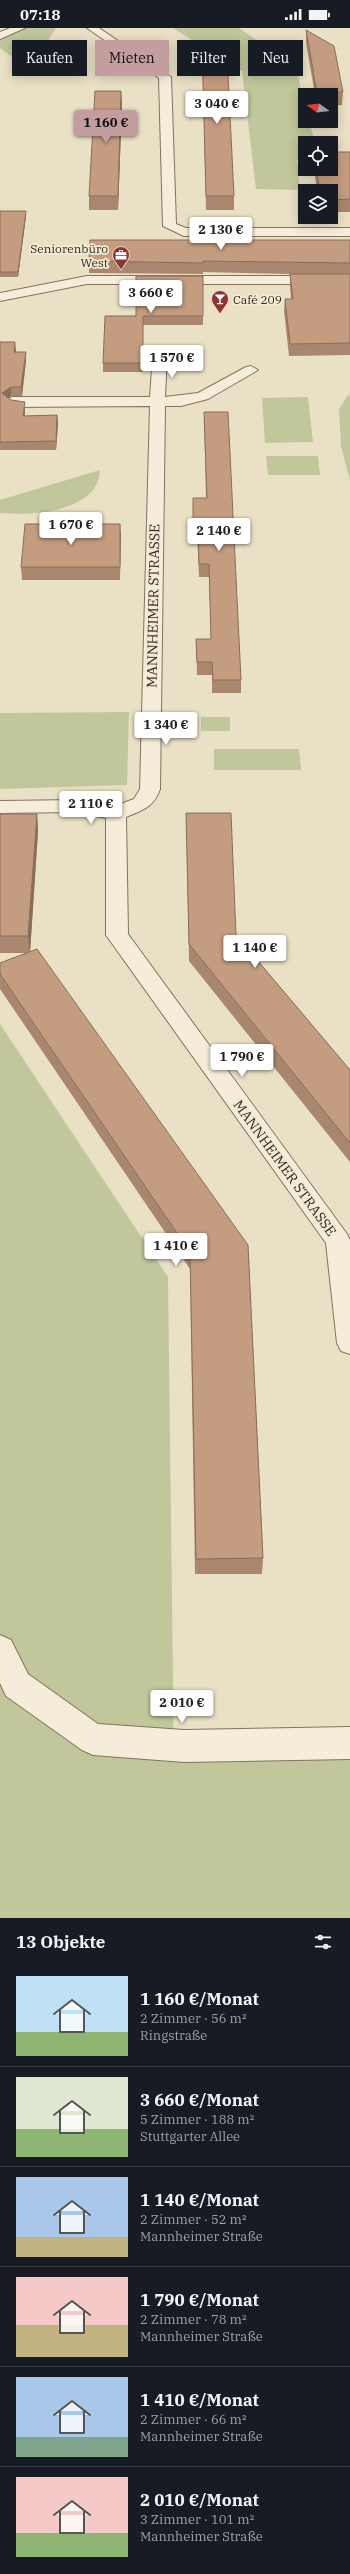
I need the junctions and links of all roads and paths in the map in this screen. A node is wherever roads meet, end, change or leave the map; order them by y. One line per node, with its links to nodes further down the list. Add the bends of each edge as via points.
1 (20, 28): 3 (street)
2 (92, 28): 4 (street, via 165,78 170,226 184,232)
3 (0, 36)
4 (350, 232)
5 (350, 280): 6 (street, via 87,280 69,281 22,296)
6 (0, 297)
7 (160, 355): 10 (street, MANNHEIMER STRASSE)
8 (251, 370): 10 (street, via 202,396 181,401)
9 (12, 402): 10 (street)
10 (158, 402): 12 (street, MANNHEIMER STRASSE, via 150,789 147,798 141,804)
11 (0, 808): 12 (street, MANNHEIMER STRASSE, via 77,806)
12 (116, 813): 13 (street, MANNHEIMER STRASSE, via 117,935 338,1241)
13 (350, 1344)
14 (0, 1650): 15 (street, via 18,1685 93,1739 184,1746)
15 (350, 1743)

